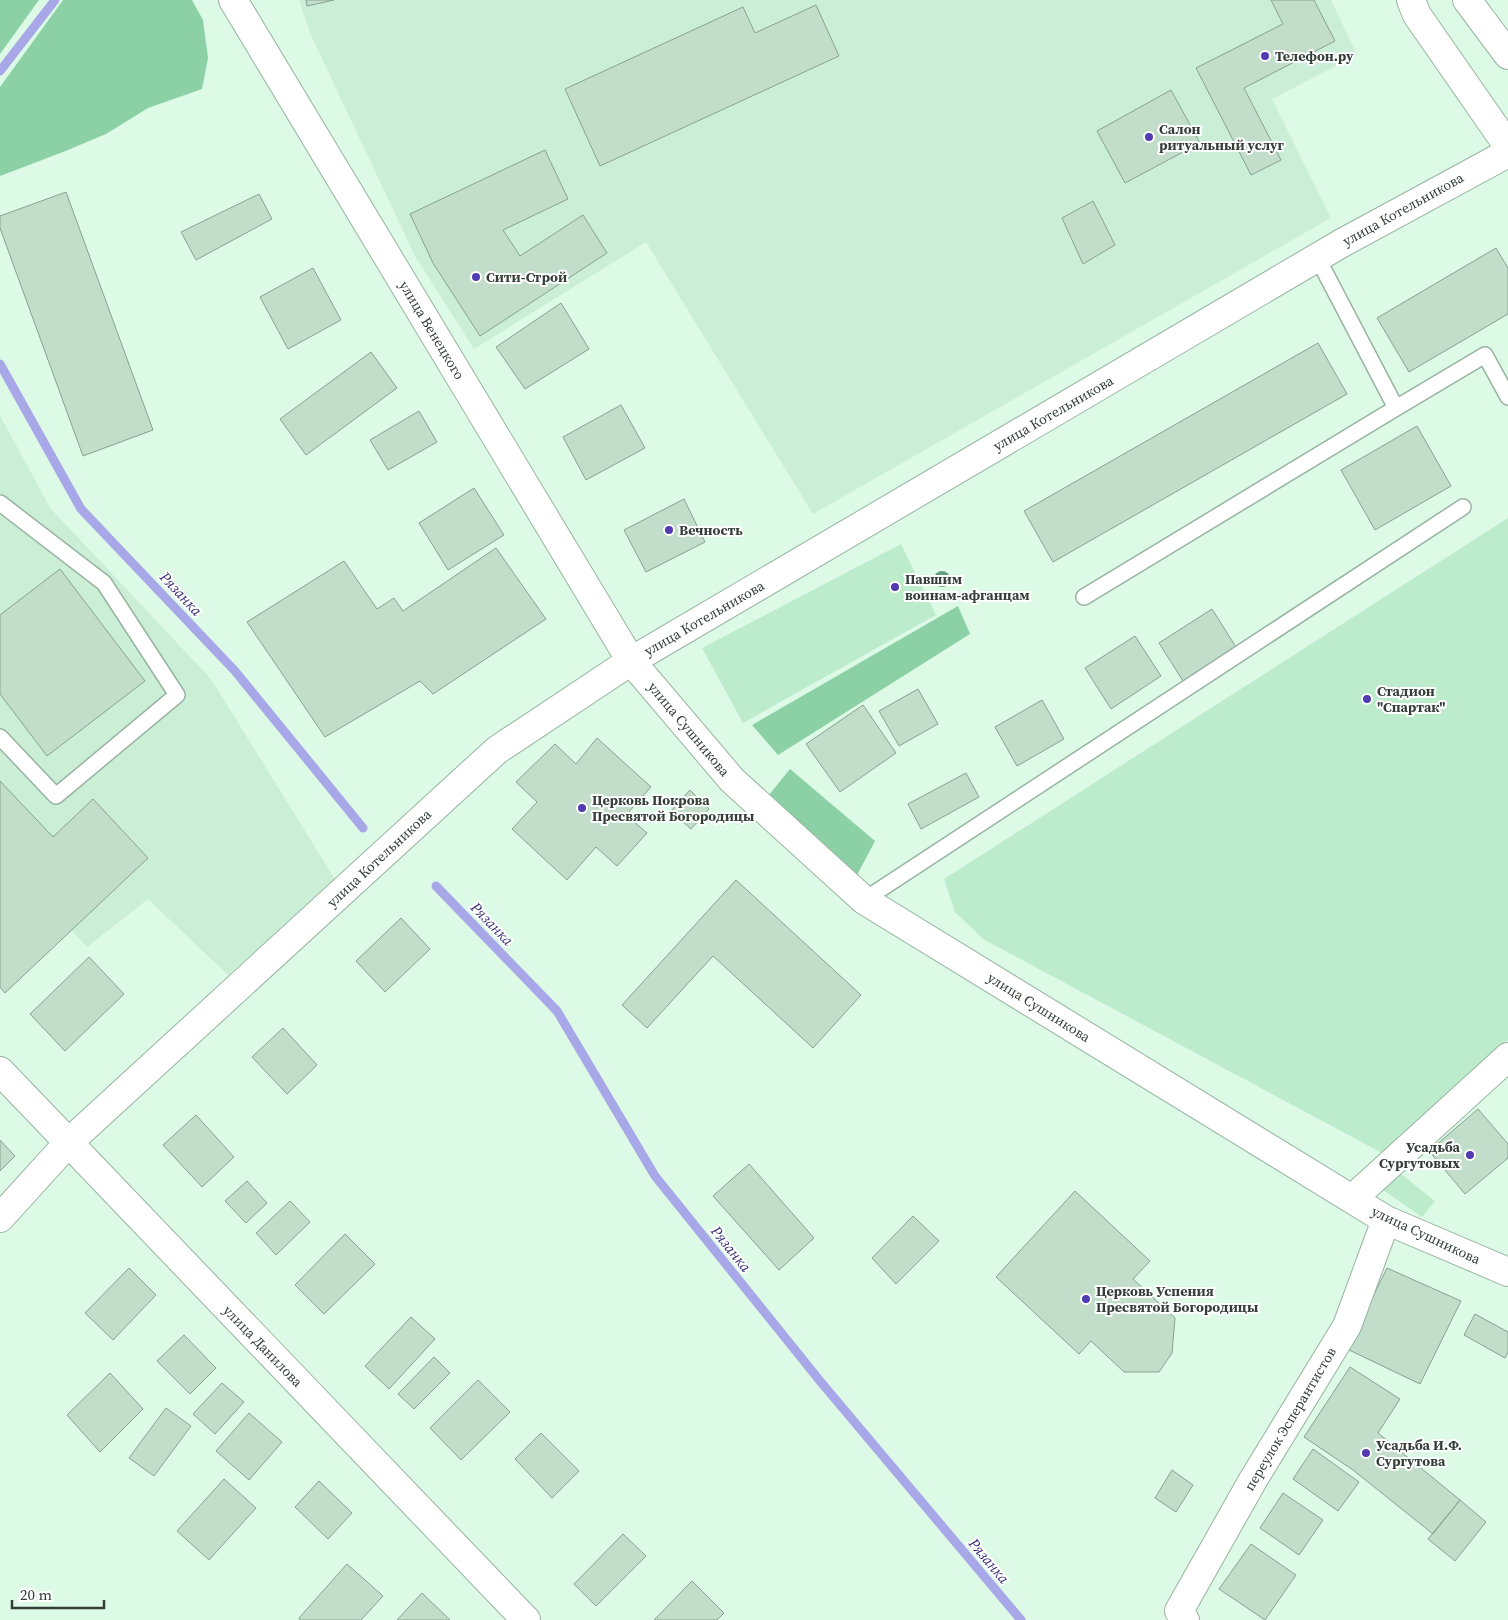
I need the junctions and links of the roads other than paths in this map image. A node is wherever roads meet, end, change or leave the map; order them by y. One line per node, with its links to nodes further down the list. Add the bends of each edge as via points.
1 (233, 0): 13 (street, улица Венецкого)
2 (1411, 0): 5 (street, via 1417,15)
3 (1467, 0): 4 (street)
4 (1508, 55)
5 (1508, 146)
6 (1508, 152): 7 (street, улица Котельникова)
7 (1317, 257): 9 (lane); 13 (street, улица Котельникова)
8 (1508, 397): 9 (lane, via 1485,355)
9 (1396, 408): 12 (lane)
10 (0, 503): 14 (lane, via 104,583 177,695 56,796)
11 (1463, 508): 15 (lane)
12 (1084, 597)
13 (631, 661): 15 (street, улица Сушникова, via 732,780); 18 (street, улица Котельникова, via 497,750)
14 (0, 737)
15 (864, 900): 19 (street, улица Сушникова)
16 (1508, 1057): 19 (street)
17 (0, 1071): 18 (street, улица Данилова)
18 (68, 1143): 20 (street, улица Котельникова); 24 (street, улица Данилова)
19 (1352, 1199): 21 (street, улица Сушникова)
20 (0, 1218)
21 (1386, 1220): 22 (street, улица Сушникова); 23 (street, переулок Эсперантистов, via 1347,1326 1253,1480)
22 (1508, 1272)
23 (1182, 1616)
24 (526, 1620)

